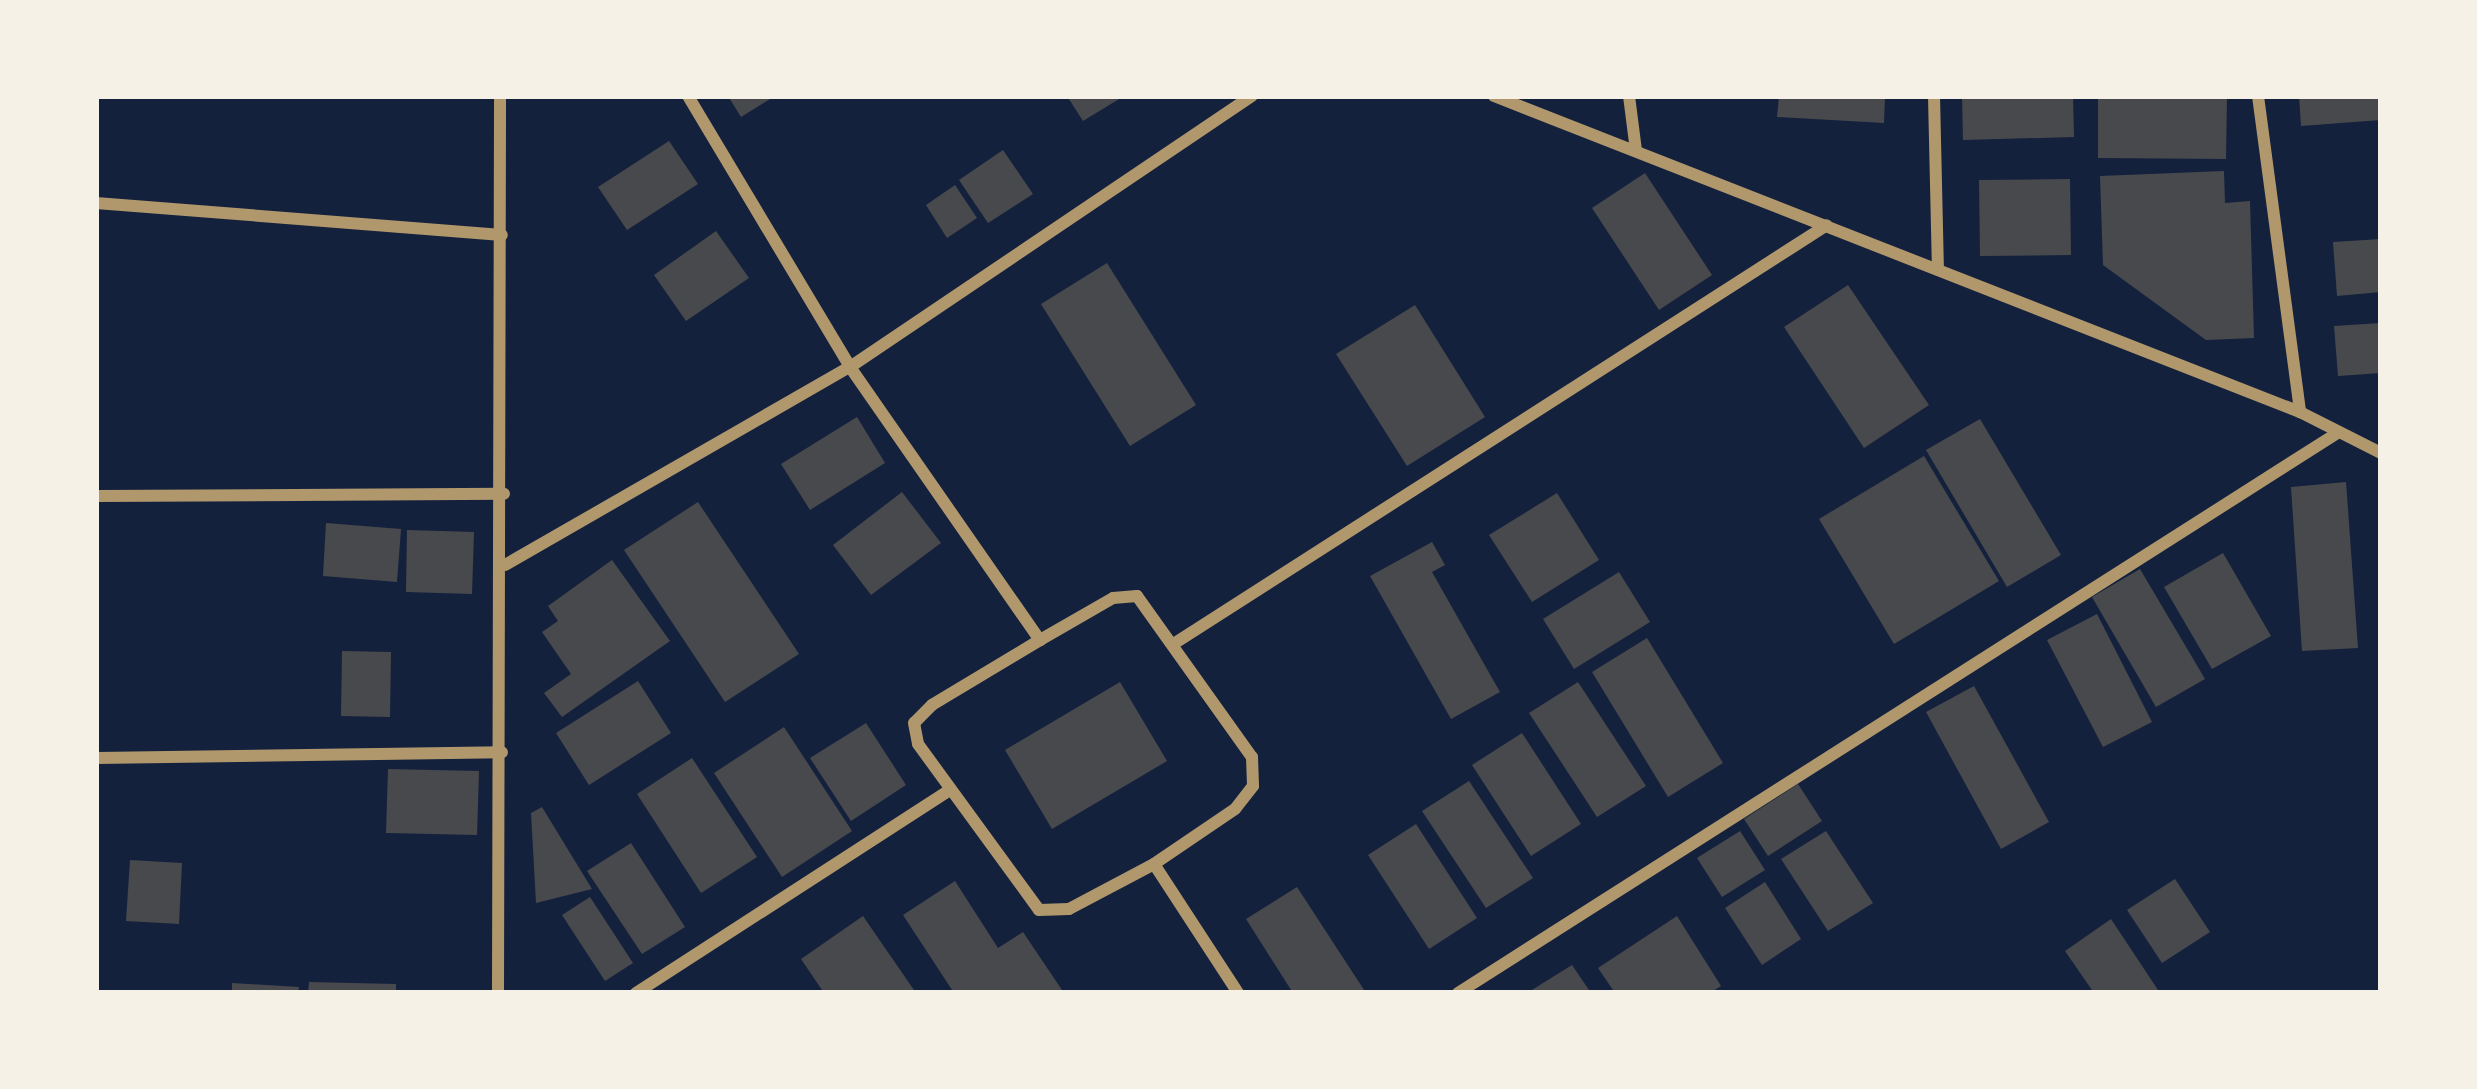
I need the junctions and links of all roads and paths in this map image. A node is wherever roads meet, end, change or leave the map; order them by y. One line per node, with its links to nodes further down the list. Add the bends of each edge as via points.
1 (500, 96): 11 (street)
2 (688, 96): 13 (street)
3 (1252, 96): 13 (street)
4 (1494, 96): 8 (street)
5 (1629, 96): 8 (street)
6 (1934, 96): 12 (street)
7 (2258, 96): 14 (street)
8 (1636, 151): 10 (street)
9 (96, 203): 11 (street)
10 (1827, 225): 12 (street); 21 (street)
11 (502, 235): 17 (street)
12 (1938, 269): 14 (street)
13 (850, 367): 19 (street); 20 (street)
14 (2300, 412): 15 (street)
15 (2338, 432): 16 (street); 29 (street)
16 (2381, 454)
17 (504, 494): 18 (street); 19 (street)
18 (96, 496)
19 (505, 565): 22 (street)
20 (1040, 640): 21 (street, via 1113,598 1137,596); 24 (street, via 914,723 918,744)
21 (1175, 643): 25 (street, via 1252,757 1252,786 1235,808)
22 (502, 752): 23 (street); 26 (street)
23 (96, 758)
24 (950, 790): 25 (street, via 1039,910 1069,909); 27 (street)
25 (1154, 864): 28 (street)
26 (498, 993)
27 (636, 993)
28 (1238, 993)
29 (1458, 993)

